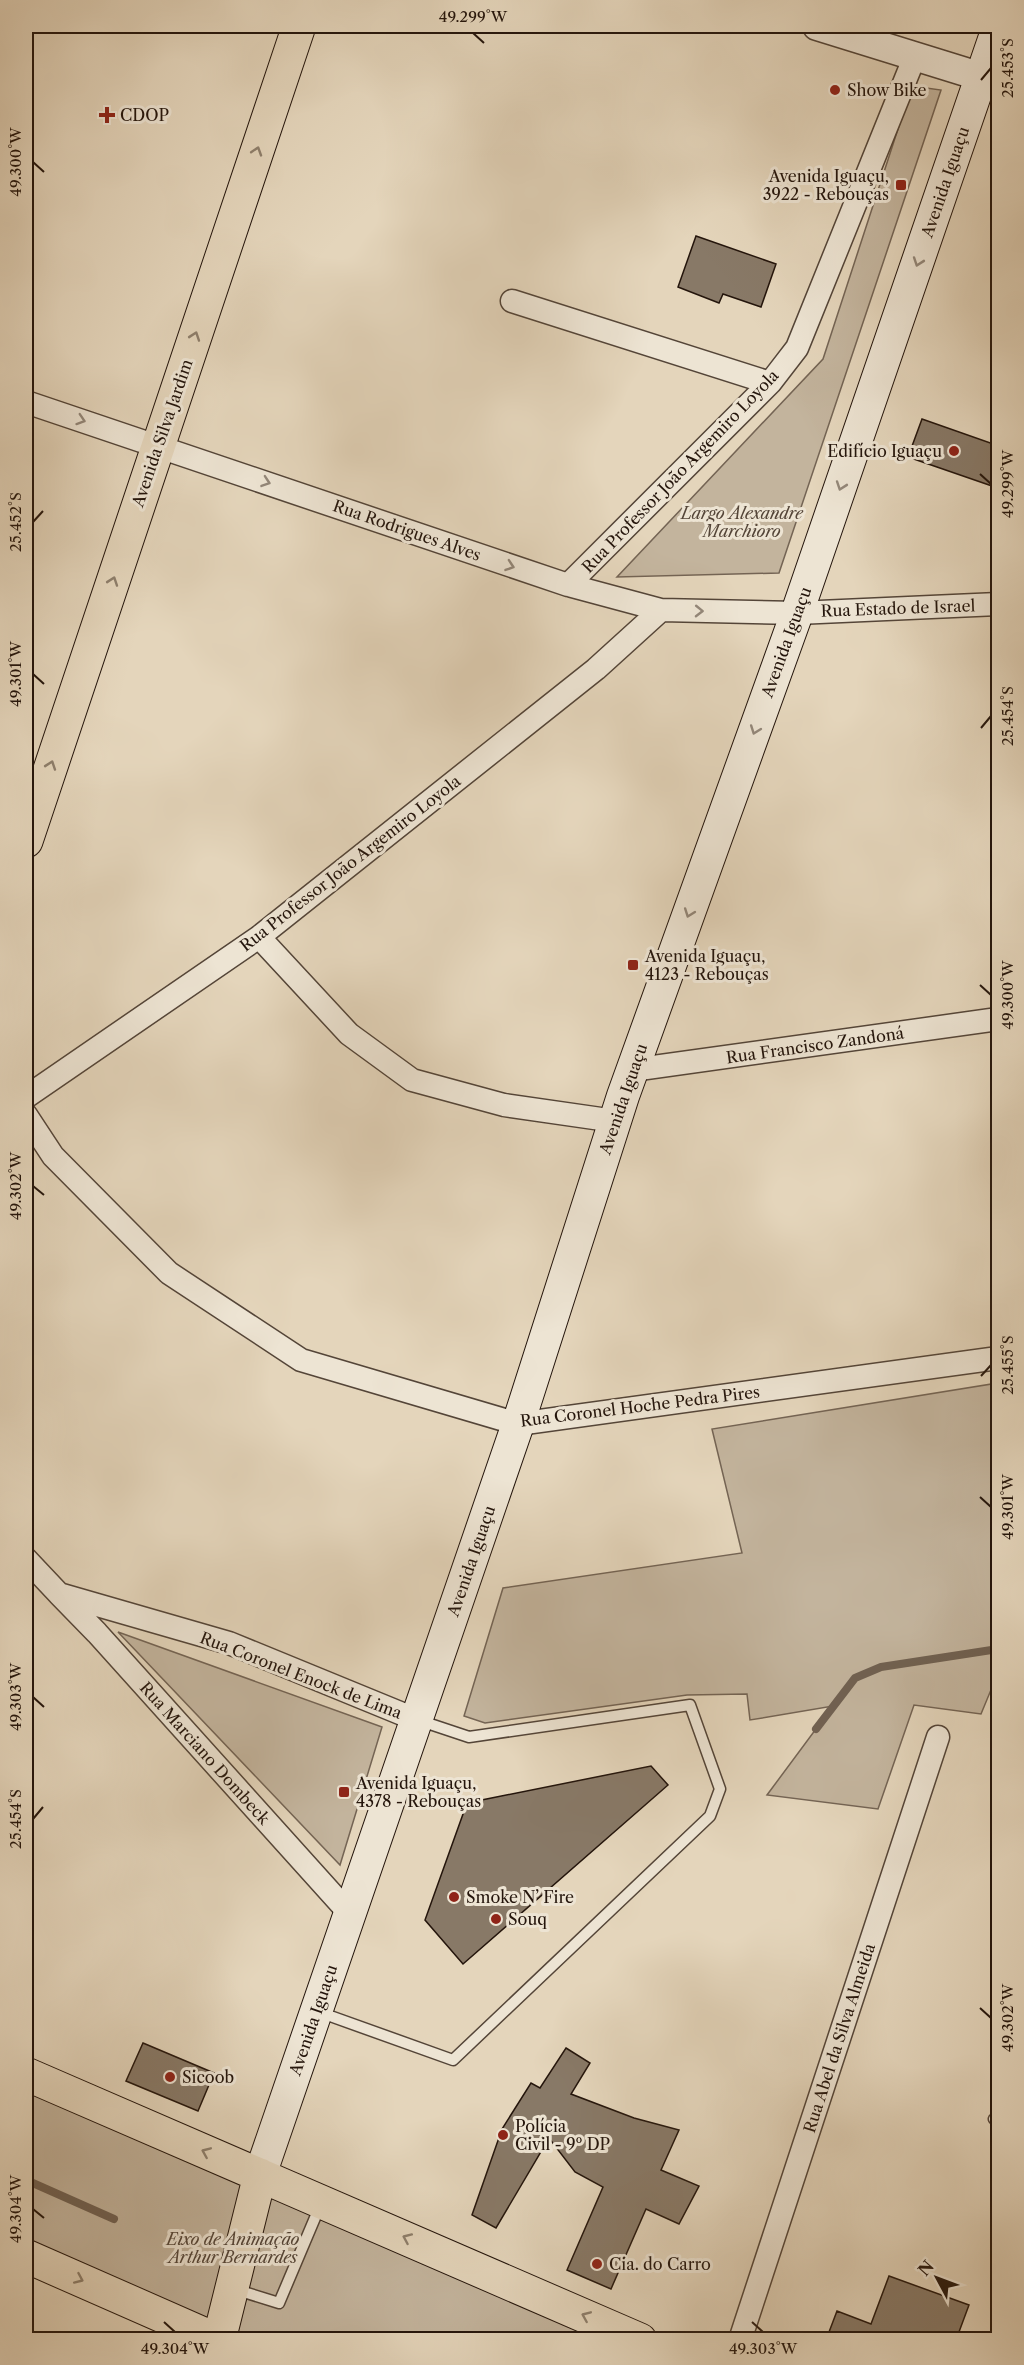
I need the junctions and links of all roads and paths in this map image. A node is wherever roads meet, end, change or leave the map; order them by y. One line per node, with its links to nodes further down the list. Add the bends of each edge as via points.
1 (299, 26): 9 (main road, Avenida Silva Jardim, one-way to 1)
2 (817, 26): 4 (street)
3 (999, 28): 5 (main road, Avenida Iguaçu)
4 (915, 56): 5 (street); 7 (street, Rua Professor João Argemiro Loyola, via 797,348)
5 (990, 80): 13 (main road, Avenida Iguaçu, one-way to 13)
6 (512, 301): 7 (street)
7 (770, 383): 10 (street, Rua Professor João Argemiro Loyola)
8 (26, 402): 9 (street, Rua Rodrigues Alves, one-way to 9)
9 (158, 445): 10 (street, Rua Rodrigues Alves, one-way to 10); 14 (main road, Avenida Silva Jardim, one-way to 9)
10 (568, 585): 12 (street, Rua Rodrigues Alves)
11 (999, 604): 13 (street, Rua Estado de Israel)
12 (661, 610): 13 (street, Rua Rodrigues Alves, one-way to 13); 15 (street, Rua Professor João Argemiro Loyola, via 596,669)
13 (797, 613): 17 (main road, Avenida Iguaçu, one-way to 17)
14 (26, 841)
15 (259, 937): 18 (street, Rua Professor João Argemiro Loyola); 20 (street, via 349,1035 412,1080 504,1105)
16 (999, 1019): 17 (street, Rua Francisco Zandoná)
17 (632, 1070): 20 (main road, Avenida Iguaçu)
18 (26, 1097)
19 (26, 1115): 22 (street, Rua Coronel Hoche Pedra Pires, via 53,1156 169,1273 301,1360)
20 (615, 1121): 22 (main road, Avenida Iguaçu)
21 (999, 1358): 22 (street, Rua Coronel Hoche Pedra Pires)
22 (518, 1424): 25 (main road, Avenida Iguaçu)
23 (26, 1559): 24 (street)
24 (59, 1594): 25 (street, Rua Coronel Enock de Lima, via 229,1644); 27 (street, Rua Marciano Dombeck)
25 (417, 1719): 27 (main road, Avenida Iguaçu); 28 (lane, via 469,1737 690,1705 720,1789 710,1816 453,2060)
26 (938, 1737): 36 (street, Rua Abel da Silva Almeida)
27 (350, 1914): 28 (main road, Avenida Iguaçu)
28 (316, 2011): 30 (main road, Avenida Iguaçu)
29 (26, 2074): 30 (main road, one-way to 29)
30 (260, 2175): 31 (main road); 33 (main road)
31 (322, 2201): 33 (lane, via 279,2303); 35 (main road, one-way to 31)
32 (26, 2256): 34 (main road, one-way to 34)
33 (231, 2288): 34 (main road)
34 (218, 2340)
35 (640, 2340)
36 (740, 2340)

